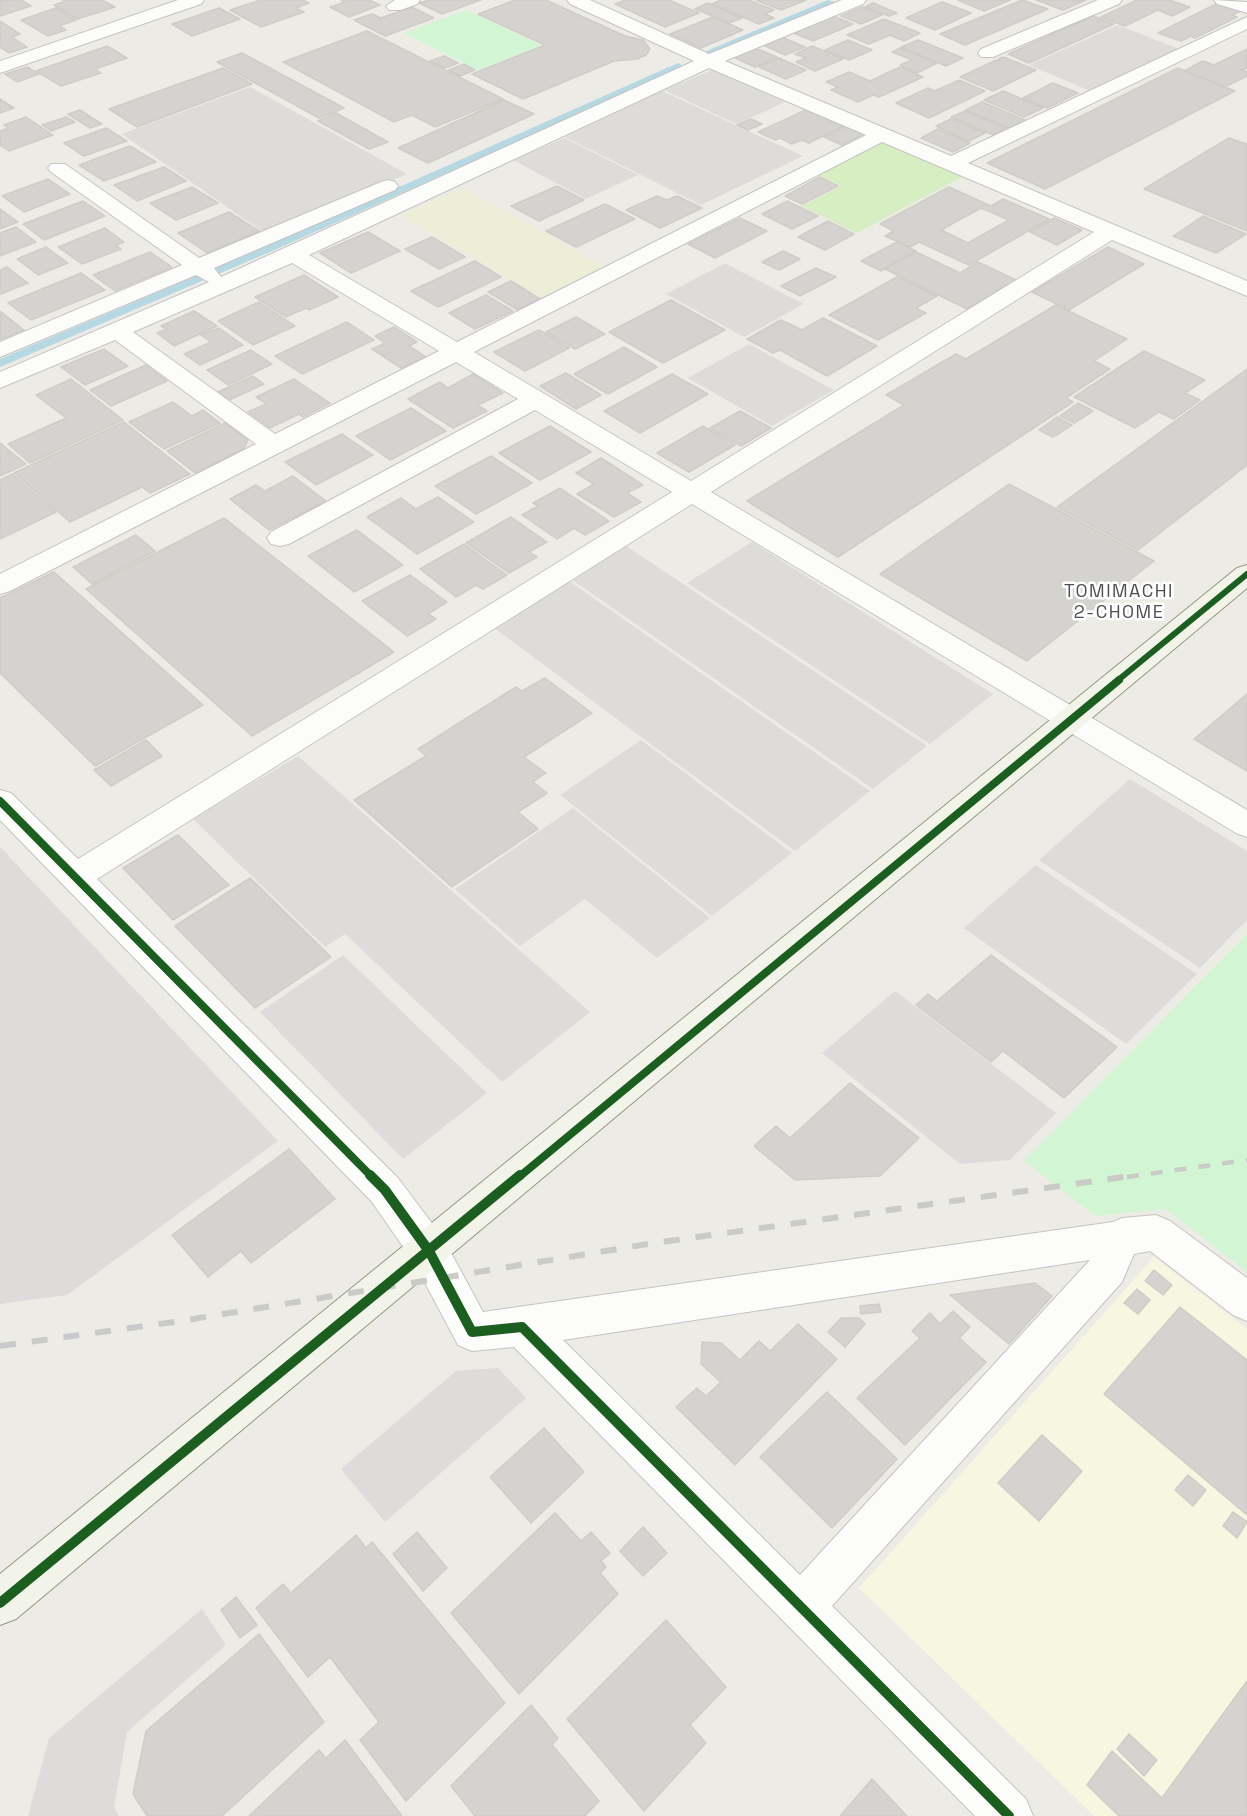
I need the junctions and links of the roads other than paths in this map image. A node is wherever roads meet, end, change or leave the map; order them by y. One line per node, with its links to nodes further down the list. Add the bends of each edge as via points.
1 (195, 0): 13 (street)
2 (576, 0): 7 (street)
3 (614, 0): 7 (street)
4 (857, 0): 12 (street)
5 (1113, 0): 11 (street)
6 (1223, 0): 8 (street)
7 (593, 8): 10 (street)
8 (1247, 8)
9 (1247, 22): 15 (street)
10 (690, 52): 12 (street); 17 (street)
11 (987, 53)
12 (709, 62): 14 (street); 20 (street)
13 (0, 67)
14 (880, 135): 15 (street); 25 (street)
15 (950, 164): 19 (street)
16 (58, 168): 21 (street)
17 (426, 170)
18 (406, 178): 21 (street)
19 (1109, 232): 22 (street); 29 (street)
20 (293, 254): 21 (street); 25 (street)
21 (208, 275): 23 (street); 24 (street)
22 (1247, 289)
23 (116, 330): 26 (street); 28 (street)
24 (0, 350)
25 (457, 353): 27 (street); 28 (street)
26 (0, 381)
27 (535, 400): 29 (street); 30 (street)
28 (274, 445): 32 (street)
29 (691, 492): 33 (street); 36 (street)
30 (280, 538)
31 (1247, 574): 33 (street)
32 (0, 585)
33 (1073, 720): 35 (street); 38 (street)
34 (0, 801): 36 (street)
35 (1247, 825)
36 (76, 876): 38 (street, via 385,1190)
37 (1122, 1236): 39 (street, via 1156,1233); 40 (street); 42 (street, via 1108,1269)
38 (429, 1251): 40 (street, via 472,1332); 41 (street)
39 (1247, 1302)
40 (522, 1327): 42 (street)
41 (0, 1603)
42 (801, 1607): 43 (street)
43 (1010, 1816)

